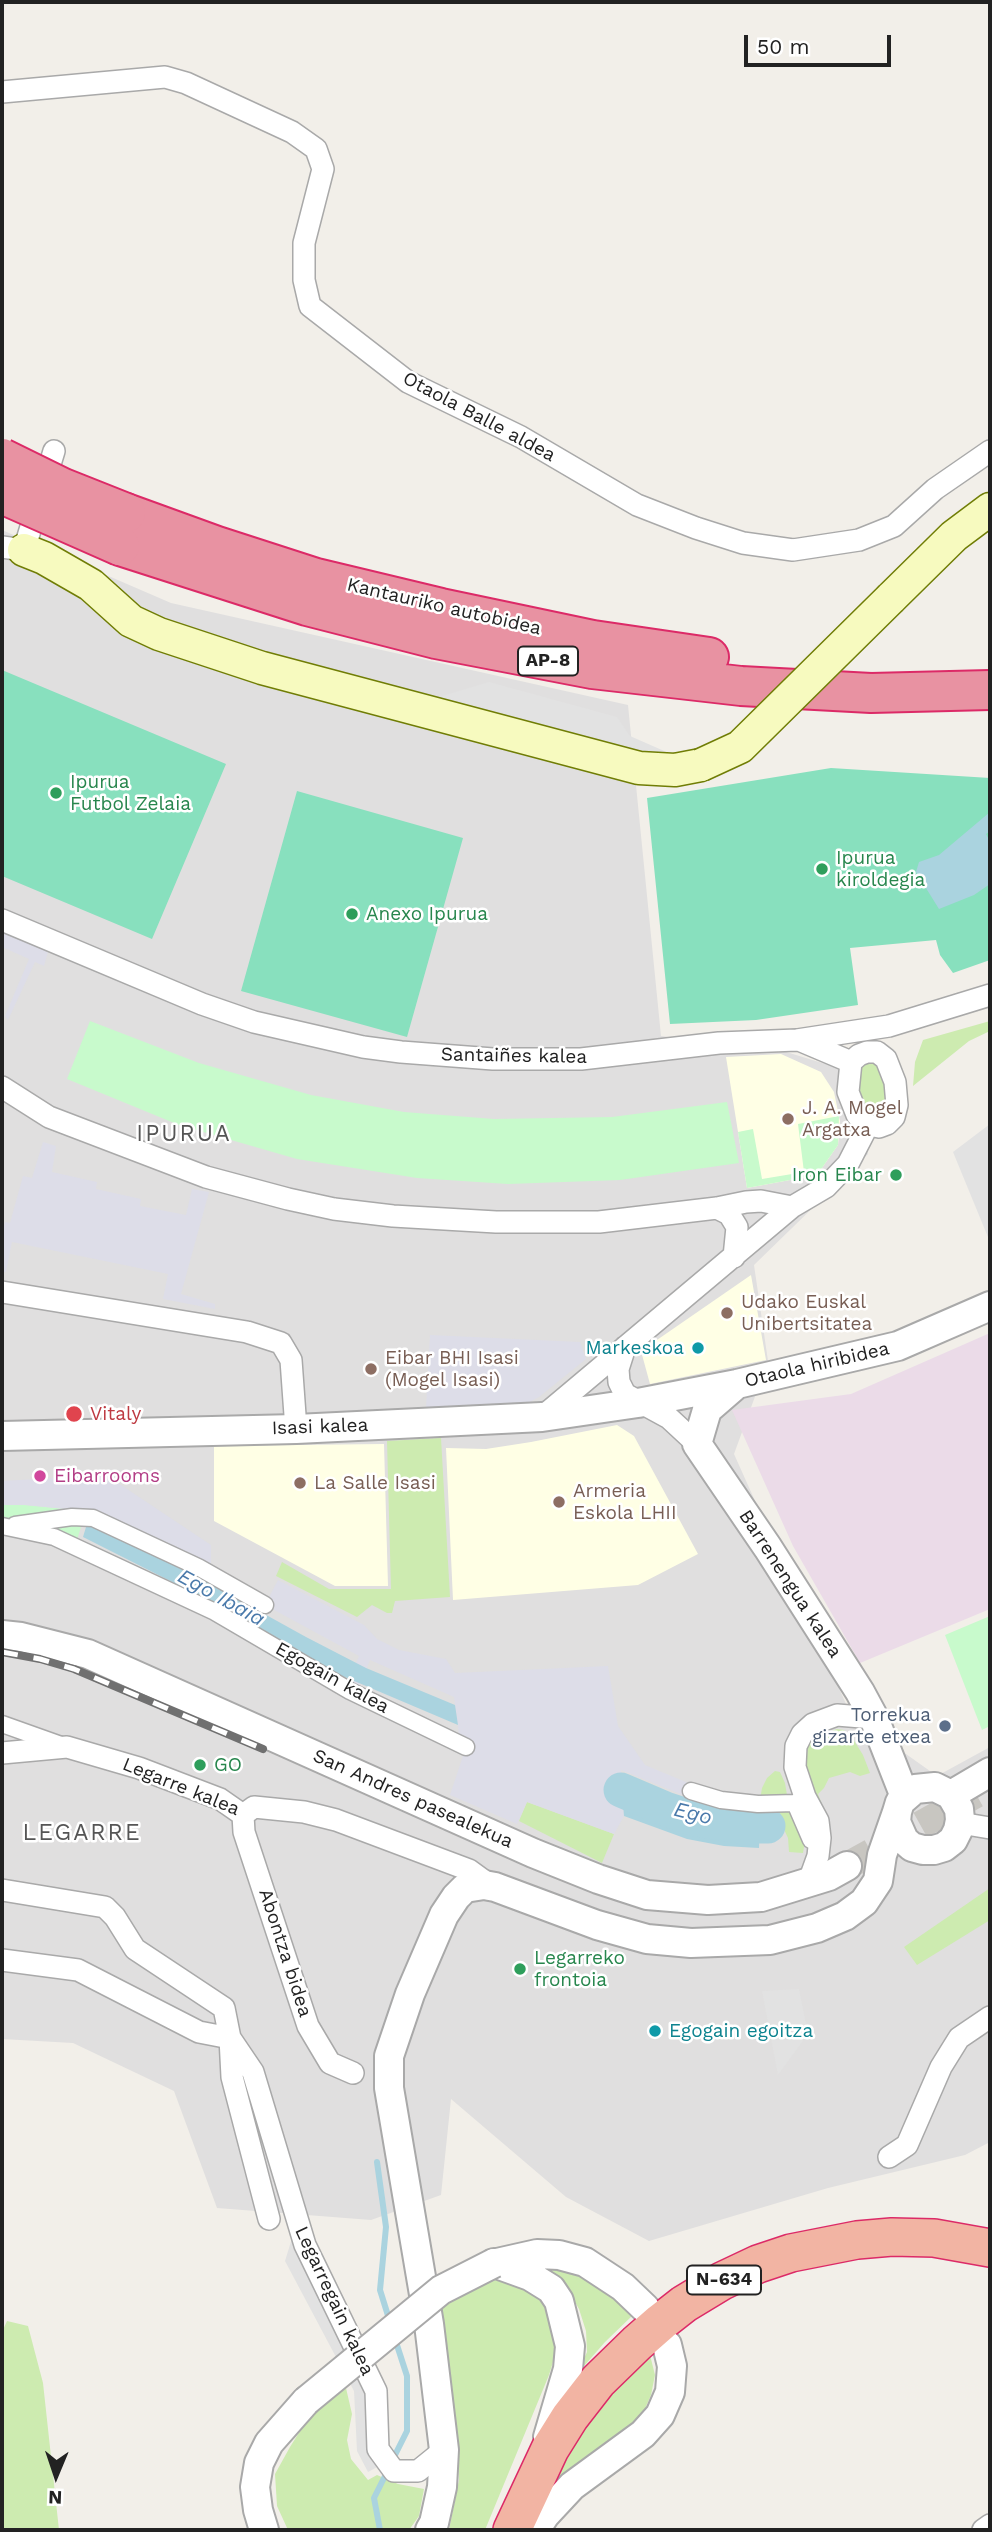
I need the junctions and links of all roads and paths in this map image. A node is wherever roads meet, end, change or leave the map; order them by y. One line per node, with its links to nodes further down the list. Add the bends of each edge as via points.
1 (2, 92): 3 (street, Otaola Balle aldea, via 165,77 292,132 316,149 323,169 304,243 303,280 310,306 408,382 521,437 637,505 696,528 743,543 793,550 859,540 894,526 935,489)
2 (54, 451): 8 (street)
3 (990, 451)
4 (2, 458): 7 (highway, Kantauriko autobidea / AP-8, bridge, via 63,488)
5 (2, 494): 7 (highway, Kantauriko autobidea / AP-8, bridge)
6 (990, 509): 8 (main road, bridge, via 954,536 740,747 701,765 676,769 639,768 262,668 159,634 131,621 91,585 44,558)
7 (122, 529): 9 (highway, Kantauriko autobidea / AP-8, via 217,547 316,578 593,640 742,662 874,668); 10 (highway, Kantauriko autobidea / AP-8, via 307,606 436,639 593,669 741,686 870,693)
8 (13, 548)
9 (990, 665)
10 (990, 690)
11 (2, 920): 14 (street, Santaiñes kalea, via 254,1022 375,1049 493,1059 581,1059 719,1043)
12 (990, 995): 13 (street, Santaiñes kalea)
13 (889, 1026): 14 (street, Santaiñes kalea); 15 (street)
14 (797, 1040): 16 (street)
15 (874, 1052): 16 (street); 18 (street, via 891,1067 897,1105 887,1124)
16 (851, 1062): 18 (street, via 851,1102)
17 (2, 1087): 20 (street, via 49,1117 206,1177 334,1209 488,1222 599,1222)
18 (868, 1125): 19 (street, via 848,1164 826,1187)
19 (792, 1207): 20 (street, via 761,1201); 21 (street)
20 (717, 1208): 21 (street, via 729,1214 737,1227)
21 (734, 1257): 24 (street)
22 (2, 1292): 28 (street, via 247,1332 281,1343 291,1360)
23 (990, 1306): 25 (street, Otaola hiribidea, via 898,1346)
24 (625, 1348): 26 (street, via 619,1382 625,1394); 27 (street)
25 (737, 1384): 26 (street, Otaola hiribidea); 30 (street, via 707,1410)
26 (638, 1403): 27 (street, Isasi kalea); 30 (street, via 669,1418)
27 (541, 1417): 28 (street, Isasi kalea)
28 (296, 1429): 29 (street, Isasi kalea)
29 (2, 1436)
30 (697, 1444): 34 (street, Barrenengua kalea, via 782,1568)
31 (4, 1526): 32 (street, Egogain kalea, via 93,1518 198,1567); 37 (street, Egogain kalea, via 54,1537 215,1612 350,1691)
32 (265, 1605)
33 (2, 1635): 49 (street, San Andres pasealekua, via 88,1654 533,1853 647,1895 708,1900 761,1896)
34 (874, 1718): 42 (street, via 837,1715 813,1724 802,1734 795,1767); 43 (street, Barrenengua kalea)
35 (2, 1724): 36 (street)
36 (67, 1746): 38 (street, Legarre kalea); 44 (street, Legarre kalea, via 220,1799)
37 (466, 1747)
38 (2, 1753)
39 (990, 1772): 41 (street)
40 (691, 1791): 42 (street, via 758,1804)
41 (951, 1795): 43 (street, via 925,1787 915,1789); 45 (street)
42 (800, 1800): 49 (street, via 817,1821)
43 (901, 1804): 47 (street, via 899,1832 904,1840 912,1847); 51 (street, via 882,1855)
44 (243, 1815): 48 (street, Legarre kalea, via 254,1807 304,1812); 58 (street, Abontza bidea, via 244,1832 308,2026 330,2063)
45 (960, 1824): 46 (street); 47 (street, via 953,1840)
46 (990, 1828)
47 (930, 1850): 51 (street)
48 (436, 1858): 52 (street, Legarre kalea, via 469,1870); 54 (street)
49 (813, 1859): 50 (street, San Andres pasealekua, via 828,1876)
50 (847, 1866)
51 (878, 1881): 52 (street, via 864,1902 817,1928 770,1940 733,1943 647,1939)
52 (491, 1886): 54 (street, via 465,1888)
53 (2, 1890): 57 (street, Legarregain kalea, via 105,1907 135,1950 224,2008)
54 (453, 1901): 65 (street, via 410,1994 389,2056 388,2088 429,2325)
55 (2, 1960): 57 (street, via 78,1970 199,2032)
56 (990, 2017): 59 (street, via 959,2038 941,2067 907,2145)
57 (230, 2038): 60 (street, via 232,2077); 65 (street, Legarregain kalea, via 253,2072 305,2245 376,2391 378,2449 394,2470 418,2471)
58 (353, 2073)
59 (889, 2157)
60 (269, 2219)
61 (990, 2248): 66 (highway, N-634, via 934,2238 857,2240 791,2253 722,2281 684,2304 617,2361 570,2417)
62 (494, 2263): 63 (street, via 537,2254 585,2262); 66 (street, via 524,2272 551,2289 566,2327 568,2369); 68 (street, bridge, via 442,2290 306,2402 269,2443 255,2487)
63 (645, 2308)
64 (667, 2344): 71 (street, via 672,2366 670,2392 660,2416 643,2434 572,2486)
65 (444, 2450): 69 (street, via 442,2487)
66 (537, 2474): 70 (highway, N-634)
67 (990, 2525): 72 (street)
68 (264, 2530)
69 (430, 2530)
70 (512, 2530)
71 (535, 2530)
72 (983, 2530)

